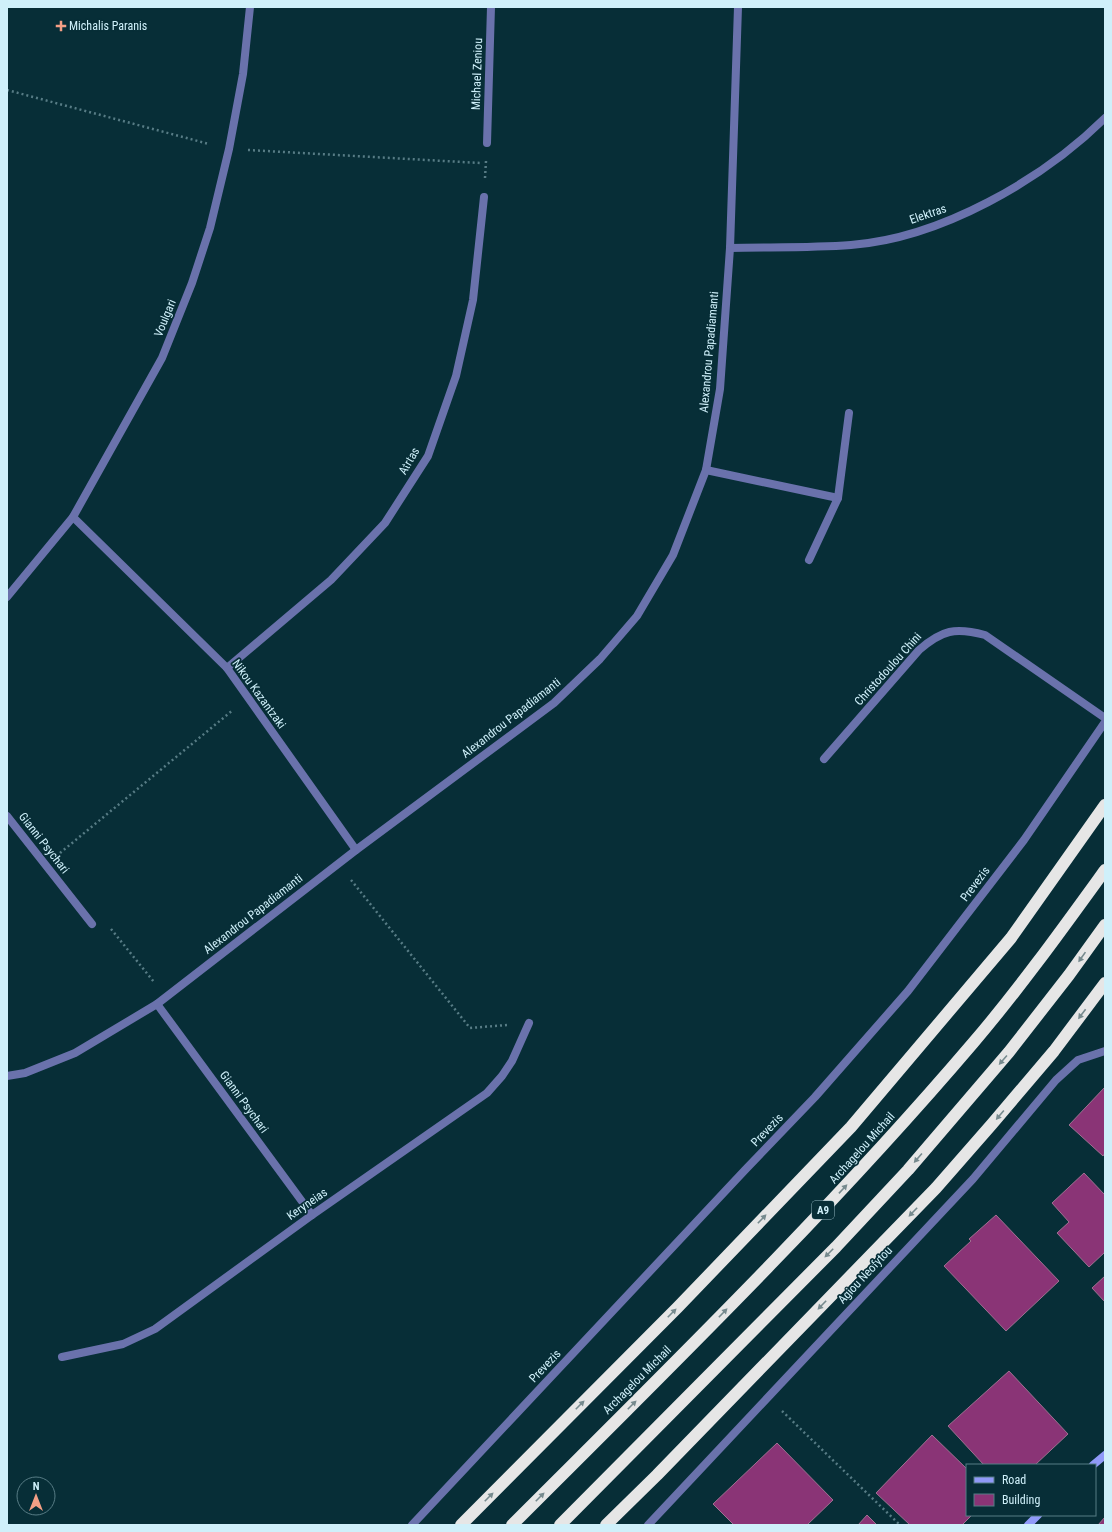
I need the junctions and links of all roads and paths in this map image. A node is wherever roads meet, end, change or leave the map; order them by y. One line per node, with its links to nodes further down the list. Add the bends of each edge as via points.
1 (250, 7): 11 (street, Voulgari, via 243,74 229,149 210,228 192,283 162,358)
2 (491, 7): 5 (street, Michael Zeniou)
3 (738, 7): 7 (street, Alexandrou Papadiamanti)
4 (1105, 118): 7 (street, Elektras, via 1083,140 1017,186 976,209 936,226 893,239 852,245)
5 (487, 142): 6 (path)
6 (484, 197): 14 (street, Atrtas, via 473,300 456,376 428,456 385,523 331,580)
7 (730, 248): 9 (street, Alexandrou Papadiamanti, via 720,389)
8 (849, 413): 10 (street)
9 (706, 470): 10 (street); 21 (street, Alexandrou Papadiamanti, via 673,555 637,616 600,659 554,703)
10 (838, 498): 12 (street)
11 (74, 517): 13 (street, Voulgari); 14 (street, Nikou Kazantzaki)
12 (809, 560)
13 (7, 597)
14 (227, 668): 15 (street, Nikou Kazantzaki)
15 (248, 697): 21 (street, Nikou Kazantzaki); 23 (path)
16 (1105, 718): 18 (street, Christodoulou Chini, via 985,635 970,631 954,631 932,638 919,650)
17 (1105, 722): 39 (street, Prevezis, via 1024,840 908,991 815,1097)
18 (824, 759)
19 (1105, 805): 40 (highway, one-way to 19, via 678,1307 851,1127 1011,938)
20 (7, 816): 23 (street, Gianni Psychari)
21 (356, 850): 22 (street, Alexandrou Papadiamanti)
22 (338, 864): 28 (street, Alexandrou Papadiamanti); 30 (path, via 470,1028)
23 (46, 865): 25 (street, Gianni Psychari)
24 (1105, 870): 41 (highway, Archagelou Michail / A9, one-way to 24, via 696,1341 882,1147 975,1041)
25 (92, 924): 28 (path, via 106,923)
26 (1105, 925): 42 (highway, one-way to 42, via 1009,1052 908,1170 836,1247)
27 (1105, 983): 43 (highway, one-way to 43, via 1049,1056 936,1188)
28 (166, 997): 29 (street, Alexandrou Papadiamanti)
29 (157, 1004): 32 (street, Alexandrou Papadiamanti, via 75,1053 24,1073); 33 (street, Gianni Psychari)
30 (529, 1023): 33 (street, Keryneias, via 512,1061 487,1093)
31 (1105, 1051): 35 (street, Agiou Neofytou, via 1078,1060 1056,1080 973,1178)
32 (7, 1076)
33 (312, 1215): 34 (street, Keryneias, via 155,1329 123,1344)
34 (62, 1357)
35 (768, 1397): 44 (street, Agiou Neofytou); 45 (path)
36 (1105, 1455): 37 (street)
37 (1094, 1464)
38 (1037, 1516): 46 (street)
39 (412, 1525)
40 (462, 1525)
41 (512, 1525)
42 (560, 1525)
43 (606, 1525)
44 (648, 1525)
45 (900, 1525)
46 (1028, 1525)

